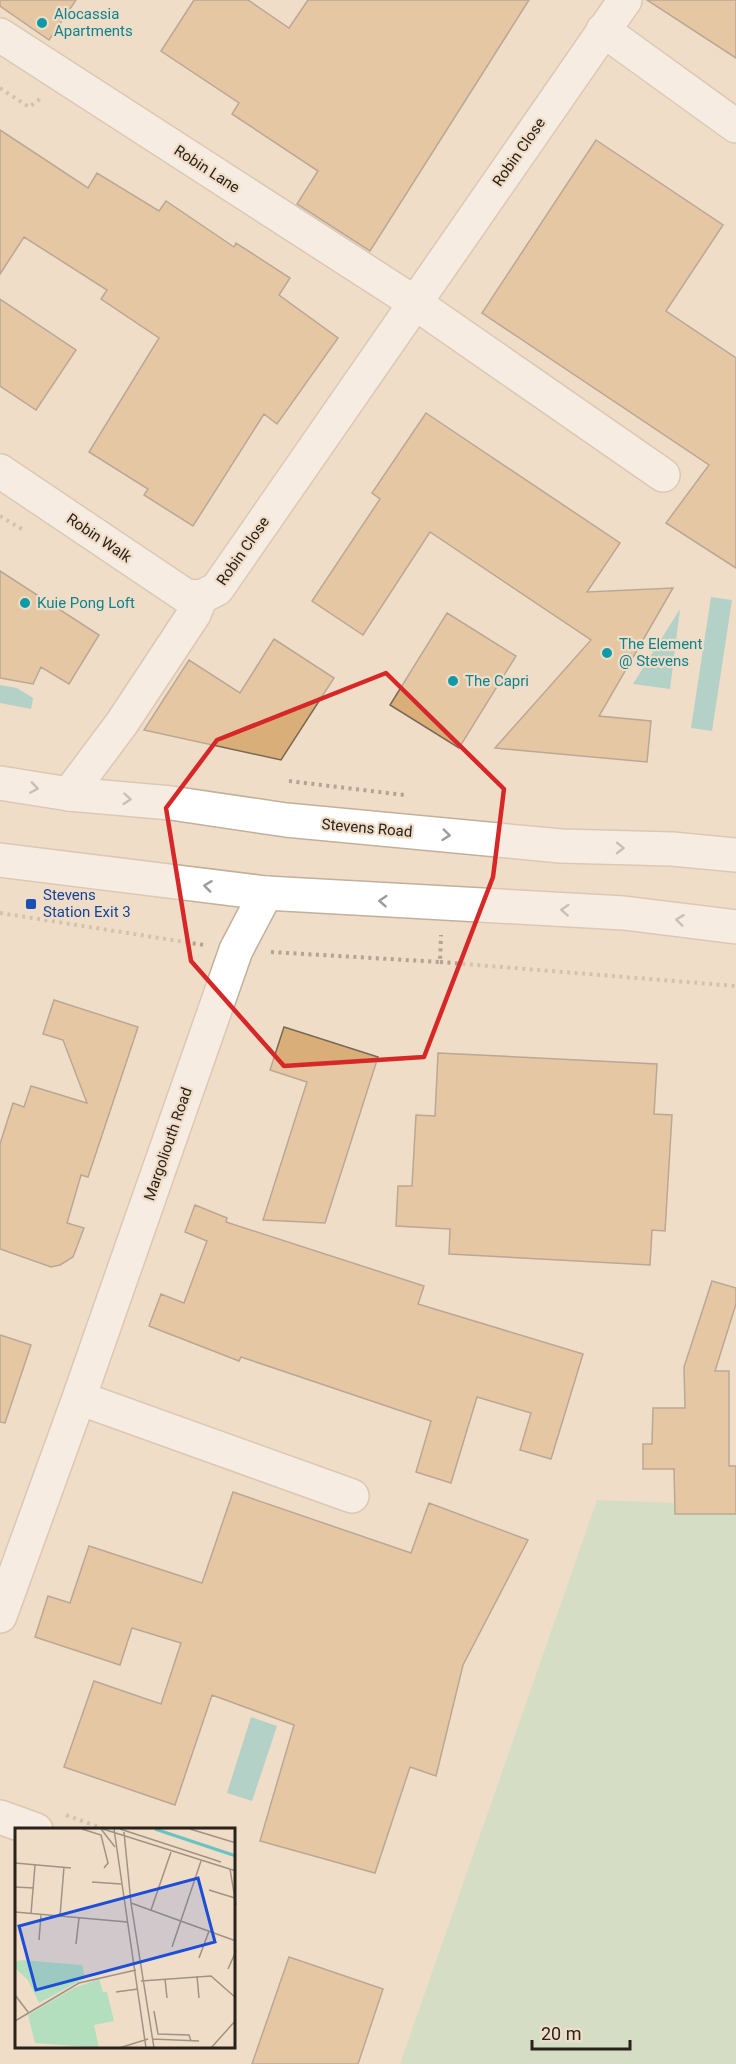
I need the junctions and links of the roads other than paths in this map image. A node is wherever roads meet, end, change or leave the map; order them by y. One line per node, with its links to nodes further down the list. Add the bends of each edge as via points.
1 (625, 0): 2 (street, Robin Close)
2 (603, 30): 4 (street); 5 (street, Robin Close)
3 (0, 35): 5 (street, Robin Lane)
4 (736, 126)
5 (415, 303): 7 (street); 8 (street, Robin Close, via 217,589)
6 (0, 471): 8 (street, Robin Walk, via 186,596)
7 (663, 475)
8 (201, 597): 10 (street, Robin Close, via 194,614 122,723)
9 (0, 783): 10 (street, Stevens Road, one-way to 10)
10 (69, 794): 11 (street, Stevens Road, one-way to 11, via 171,803 285,820 550,845)
11 (736, 855)
12 (0, 860): 13 (street, one-way to 12)
13 (266, 893): 14 (street, one-way to 13, via 624,913); 15 (street, Margoliouth Road, via 236,950)
14 (736, 927)
15 (79, 1398): 16 (street); 17 (street, Margoliouth Road)
16 (352, 1496)
17 (3, 1599)
18 (0, 1817): 19 (street)
19 (30, 1828)

